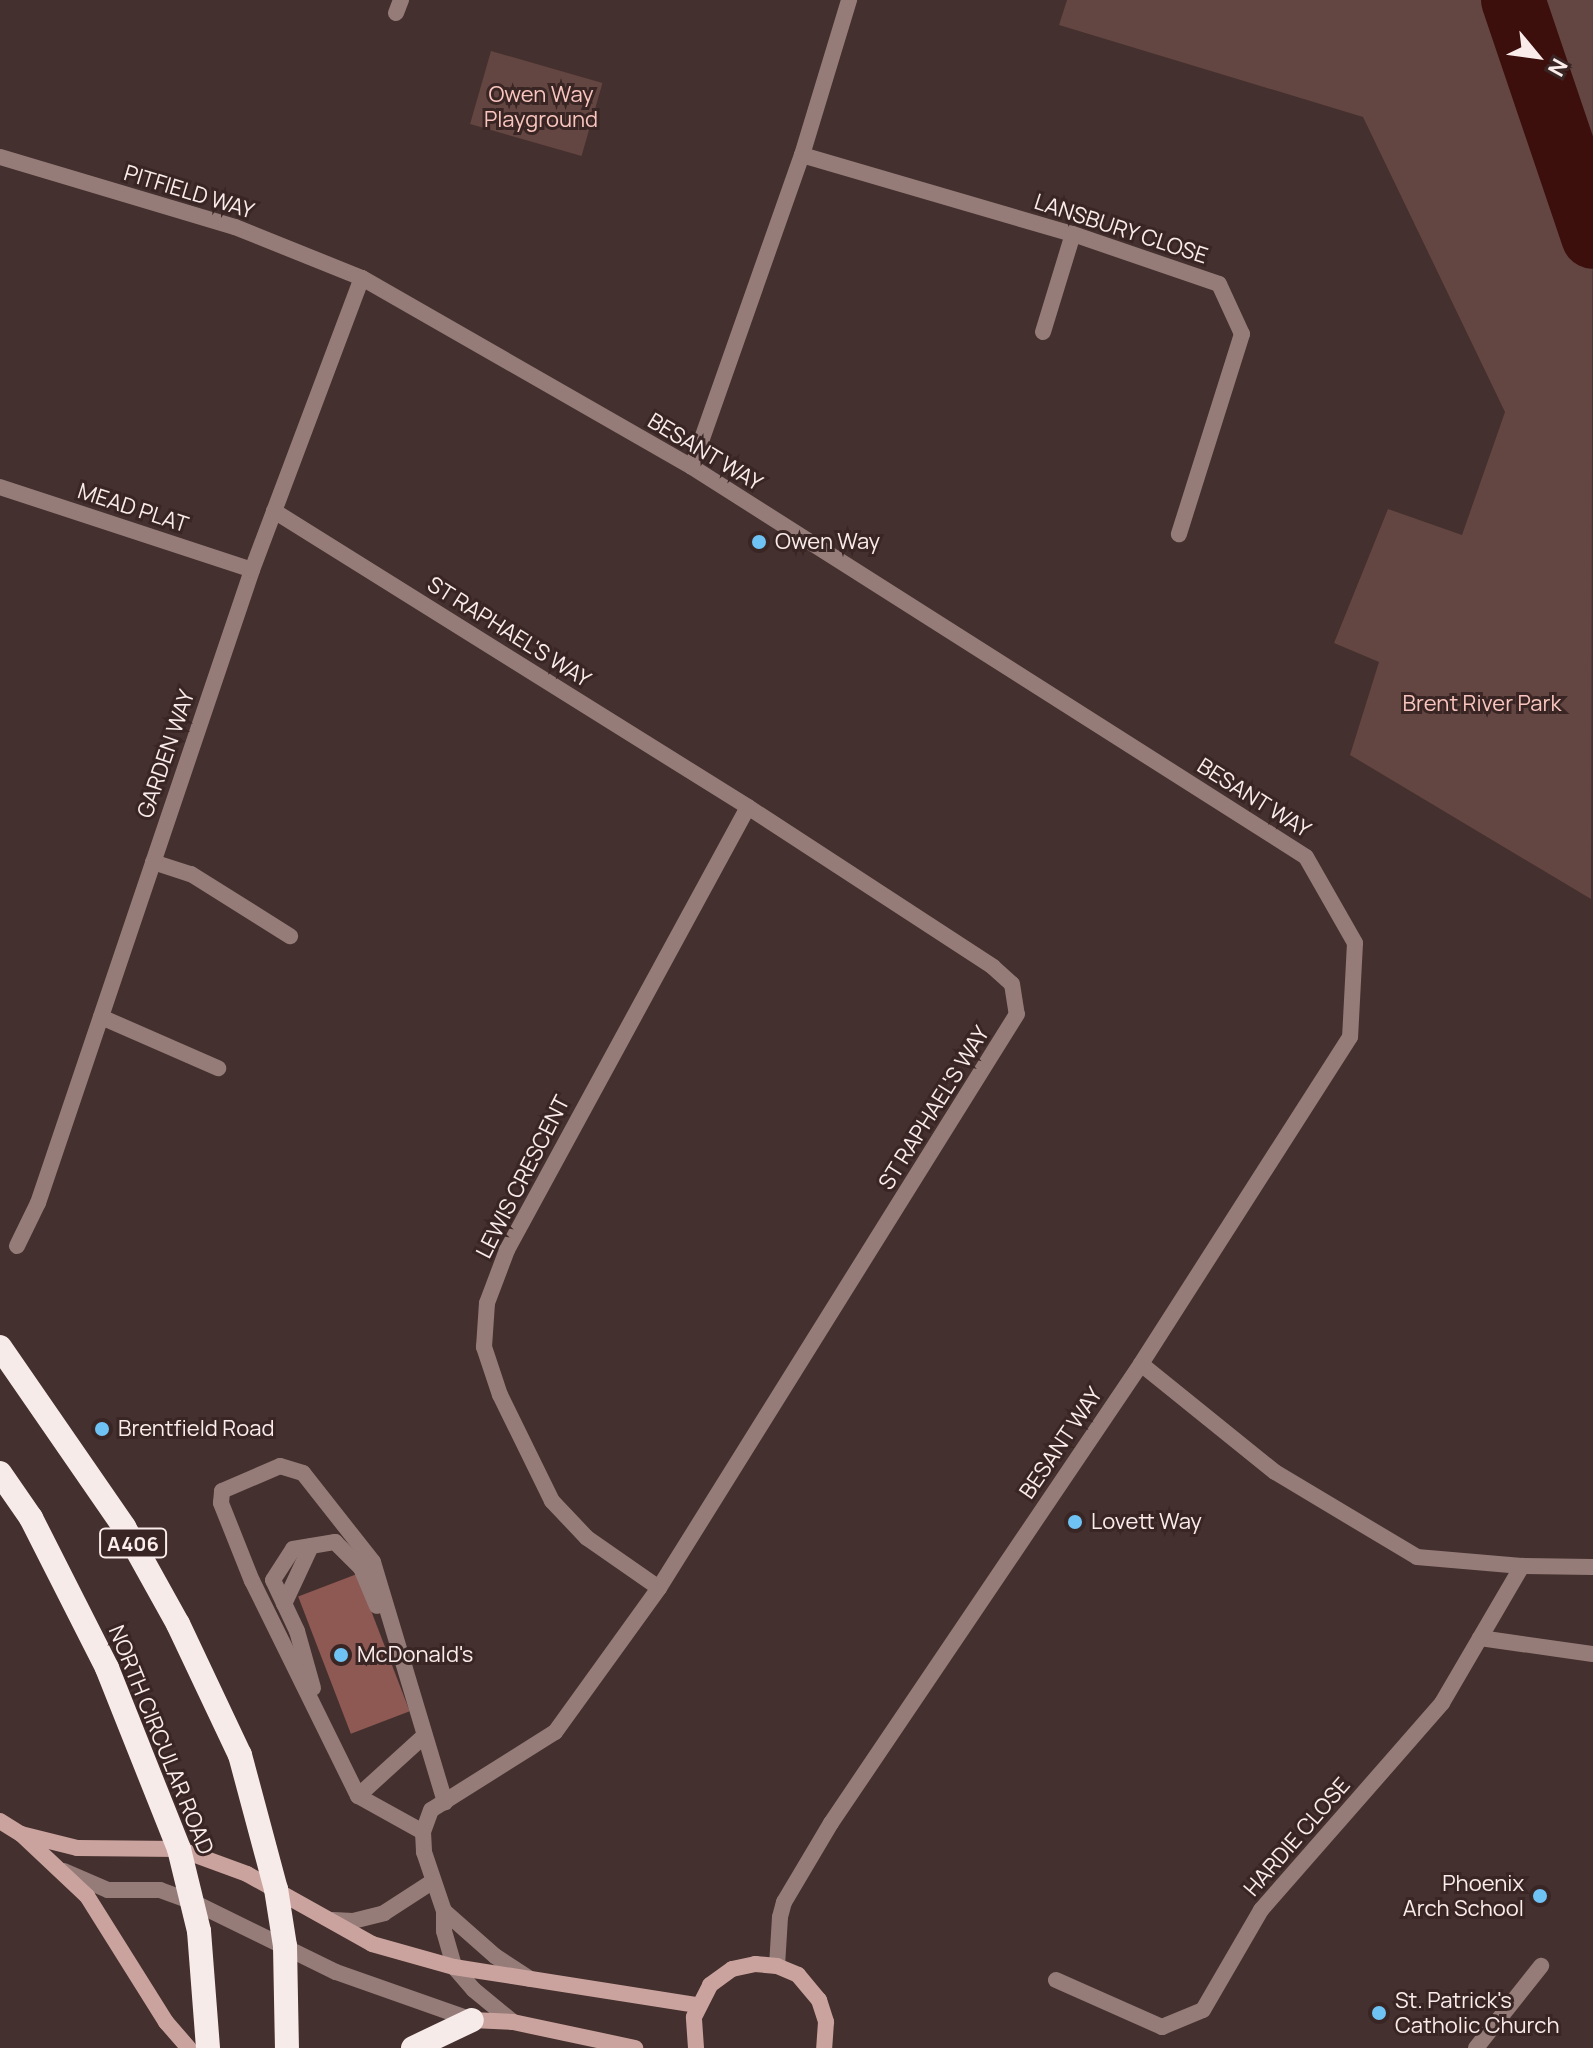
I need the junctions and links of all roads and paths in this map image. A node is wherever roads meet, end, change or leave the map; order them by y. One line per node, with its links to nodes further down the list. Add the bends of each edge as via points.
1 (849, 0): 2 (street)
2 (802, 155): 4 (street, LANSBURY CLOSE); 7 (street)
3 (0, 157): 5 (street, PITFIELD WAY, via 235,227)
4 (1073, 234): 6 (street); 10 (street, LANSBURY CLOSE, via 1219,284 1242,334)
5 (362, 278): 7 (street, BESANT WAY); 9 (street, GARDEN WAY)
6 (1043, 332)
7 (692, 467): 19 (street, BESANT WAY, via 1306,857 1355,943 1350,1037)
8 (0, 487): 11 (street, MEAD PLAT)
9 (274, 511): 11 (street, GARDEN WAY); 12 (street, ST RAPHAEL'S WAY)
10 (1179, 534)
11 (252, 570): 13 (street, GARDEN WAY)
12 (748, 807): 23 (street, LEWIS CRESCENT, via 507,1250 487,1303 484,1347 500,1395 552,1501 587,1538); 23 (street, ST RAPHAEL'S WAY, via 993,967 1012,984 1017,1014)
13 (153, 862): 14 (street, via 191,874); 15 (street, GARDEN WAY)
14 (290, 936)
15 (101, 1017): 16 (street); 17 (street, GARDEN WAY, via 38,1203)
16 (218, 1068)
17 (17, 1246)
18 (0, 1347): 37 (highway, A406, via 124,1527 178,1624 240,1755)
19 (1141, 1364): 21 (street, via 1275,1472 1417,1557); 42 (street, BESANT WAY, via 809,1860 780,1917)
20 (0, 1473): 34 (highway, NORTH CIRCULAR ROAD, via 31,1518 107,1668)
21 (1522, 1566): 22 (street); 24 (street, HARDIE CLOSE)
22 (1593, 1567)
23 (659, 1588): 30 (street, ST RAPHAEL'S WAY, via 555,1732)
24 (1480, 1638): 25 (street); 45 (street, HARDIE CLOSE, via 1442,1703 1261,1910 1203,2010 1162,2027)
25 (1593, 1654)
26 (402, 1669): 27 (street, via 361,1568 335,1542 311,1546 284,1604); 27 (street, via 373,1562 303,1473 280,1466 222,1491 221,1503 252,1581); 28 (street)
27 (326, 1731): 29 (street)
28 (424, 1736): 29 (street); 30 (street)
29 (358, 1796): 32 (street)
30 (445, 1802): 32 (street, ST RAPHAEL'S WAY, via 431,1810)
31 (0, 1821): 33 (main road)
32 (423, 1832): 36 (street)
33 (21, 1834): 34 (main road, via 77,1848); 35 (main road)
34 (179, 1849): 37 (main road); 38 (highway, NORTH CIRCULAR ROAD)
35 (62, 1870): 38 (street, via 108,1890 160,1890); 51 (main road, via 87,1896)
36 (432, 1882): 39 (street); 40 (street, via 384,1913)
37 (276, 1889): 40 (main road); 41 (highway, A406)
38 (193, 1902): 41 (street); 50 (highway, NORTH CIRCULAR ROAD)
39 (444, 1911): 44 (street); 46 (street, via 495,1956)
40 (333, 1920): 44 (main road, via 372,1944)
41 (285, 1946): 48 (street, via 366,1984); 52 (highway, A406)
42 (777, 1966): 47 (main road, via 732,1969 710,1985); 56 (main road, via 798,1975 819,2000)
43 (1541, 1966): 57 (street)
44 (454, 1967): 46 (main road); 49 (street)
45 (1056, 1980)
46 (534, 1981): 47 (main road)
47 (697, 2005): 55 (main road)
48 (472, 2020): 49 (main road); 53 (highway)
49 (513, 2022): 54 (main road)
50 (208, 2038): 51 (street)
51 (183, 2047)
52 (287, 2048)
53 (413, 2048)
54 (635, 2048)
55 (696, 2048)
56 (827, 2048)
57 (1476, 2048)

